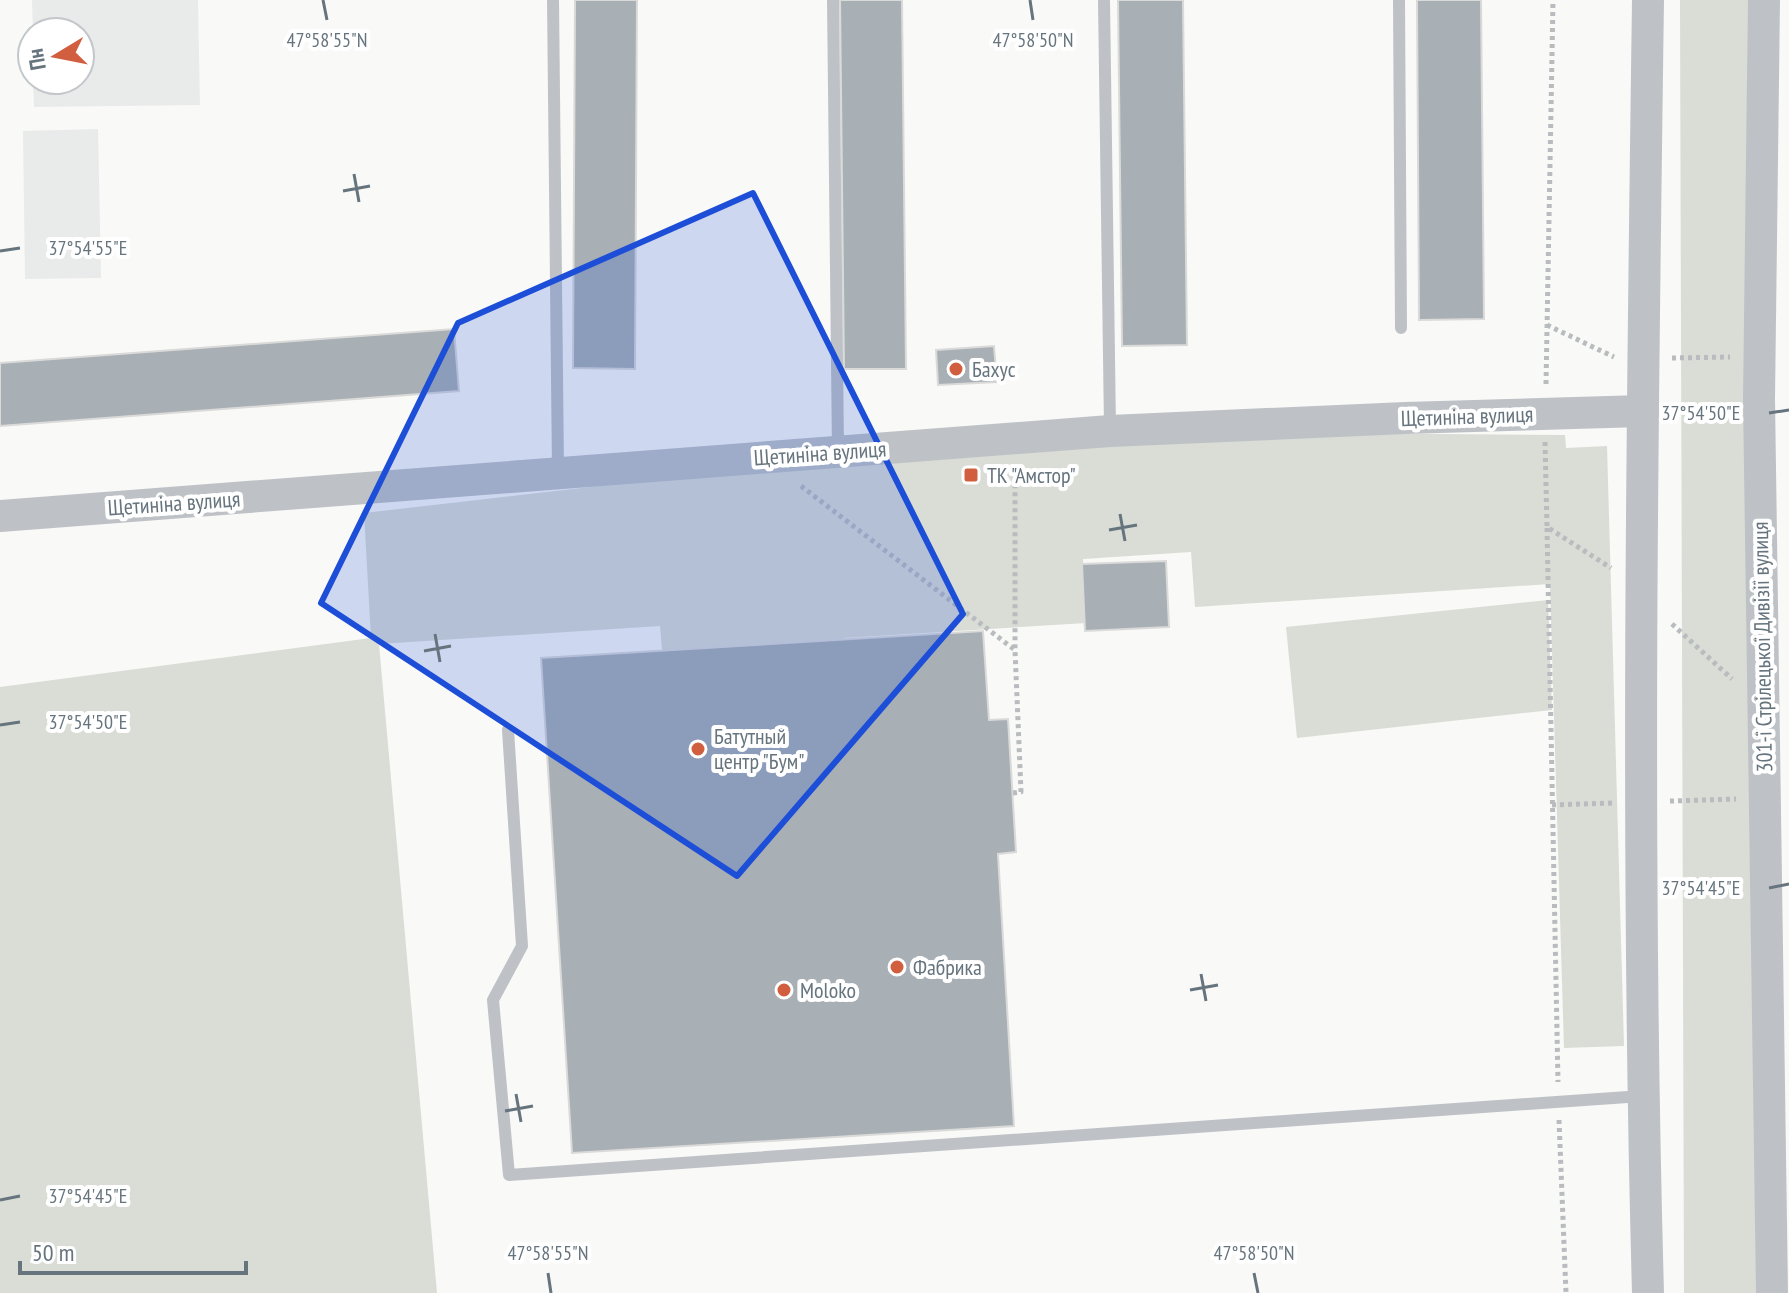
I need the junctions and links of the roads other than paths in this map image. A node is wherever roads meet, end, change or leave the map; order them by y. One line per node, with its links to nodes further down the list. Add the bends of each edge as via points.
1 (553, 0): 11 (lane)
2 (833, 0): 10 (lane)
3 (1104, 0): 9 (lane)
4 (1399, 0): 7 (lane)
5 (1648, 0): 8 (street)
6 (1764, 0): 16 (street, 301-ї Стрілецької Дивізії вулиця, via 1759,399 1771,885)
7 (1401, 328)
8 (1642, 411): 9 (street, Щетиніна вулиця); 14 (street)
9 (1110, 431): 10 (street, Щетиніна вулиця)
10 (838, 453): 11 (street, Щетиніна вулиця)
11 (558, 473): 12 (street, Щетиніна вулиця)
12 (0, 516)
13 (508, 730): 14 (lane, via 522,946 493,1000 509,1175)
14 (1642, 1096): 15 (street)
15 (1648, 1293)
16 (1772, 1293)

